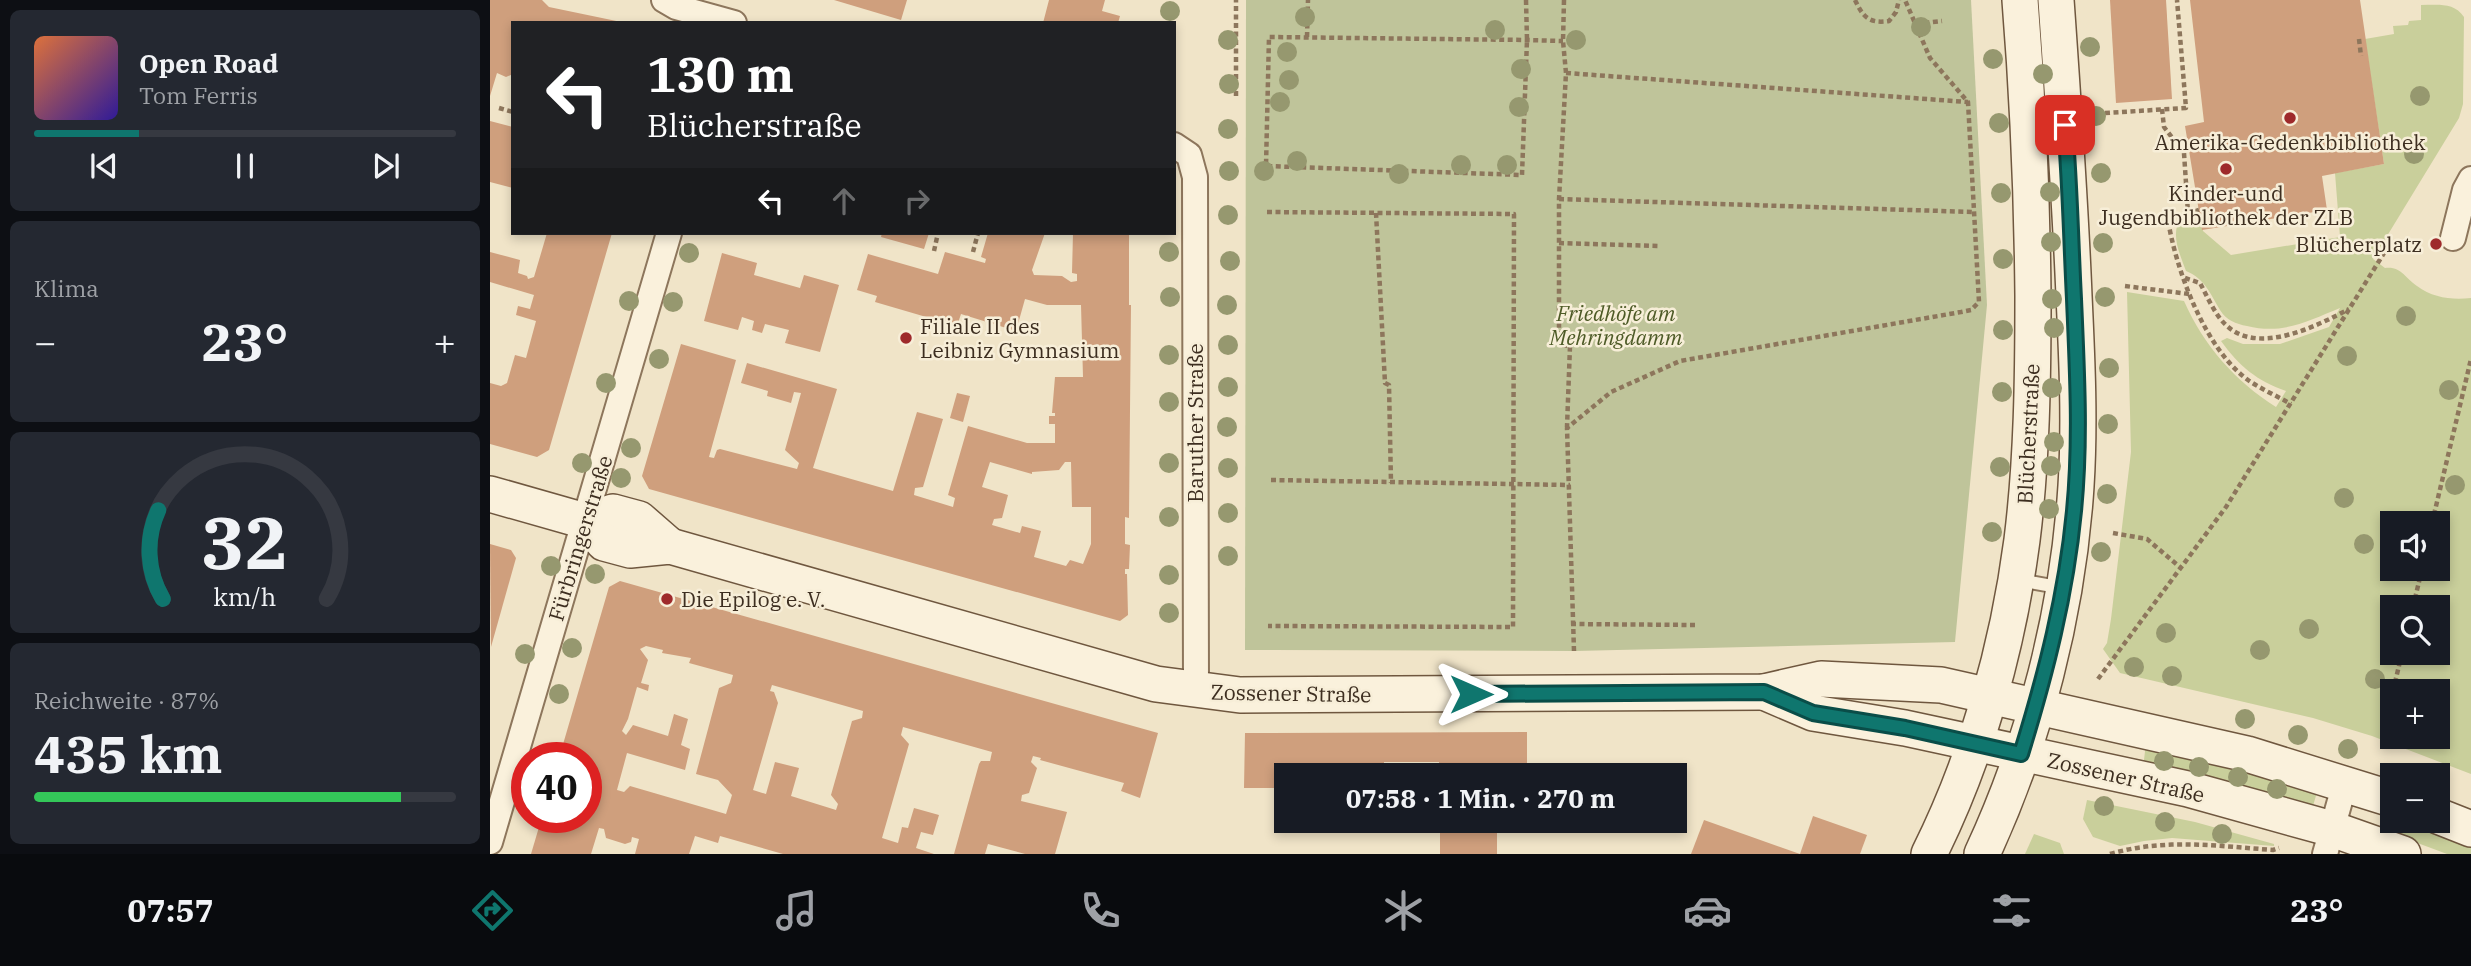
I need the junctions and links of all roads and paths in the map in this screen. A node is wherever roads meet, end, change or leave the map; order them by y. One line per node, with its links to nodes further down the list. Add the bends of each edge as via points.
1 (664, 0): 12 (street)
2 (1236, 0): 21 (path)
3 (1308, 0): 15 (path)
4 (1526, 0): 17 (path)
5 (1564, 0): 18 (path)
6 (1855, 0): 7 (path, via 1868,21 1878,23 1889,21)
7 (1899, 0)
8 (1905, 0): 14 (path)
9 (2020, 0): 60 (main road, Blücherstraße, via 2028,109 2033,332 2028,467)
10 (2056, 0): 61 (main road, via 2078,382 2076,488)
11 (2177, 0): 24 (path, via 2186,108)
12 (725, 21)
13 (1942, 21): 14 (path)
14 (1916, 24): 22 (path, via 1930,58)
15 (1307, 37): 17 (path); 17 (path, via 1269,37 1266,166 1522,175)
16 (2358, 39): 19 (path)
17 (1527, 40): 18 (path)
18 (1563, 41): 20 (path)
19 (2361, 56)
20 (1566, 73): 22 (path); 29 (path)
21 (1236, 96)
22 (1968, 102): 32 (path)
23 (499, 108): 25 (path)
24 (2162, 109): 26 (path); 34 (path, via 2164,127 2183,153)
25 (511, 111)
26 (2105, 113)
27 (1182, 150): 67 (street, Baruther Straße, via 1195,177)
28 (2471, 179): 38 (street)
29 (1559, 199): 32 (path); 39 (path)
30 (2199, 210): 34 (path)
31 (1267, 212): 33 (path)
32 (1974, 212): 50 (path, via 1979,302 1971,310 1680,361 1611,392)
33 (1376, 213): 52 (path); 53 (path, via 1514,214)
34 (2188, 213): 44 (path, via 2168,220)
35 (668, 235): 57 (street, Fürbringerstraße)
36 (938, 235): 42 (path)
37 (977, 235): 43 (path)
38 (2453, 238)
39 (1559, 243): 41 (path); 50 (path, via 1559,345 1570,346)
40 (2389, 245): 47 (path)
41 (1658, 246)
42 (934, 251)
43 (973, 251)
44 (2184, 278): 46 (path); 47 (path, via 2200,283 2225,325 2242,334 2282,337)
45 (2125, 286): 46 (path)
46 (2189, 294): 49 (path, via 2233,366)
47 (2350, 308): 49 (path)
48 (2471, 359): 56 (path)
49 (2291, 404): 59 (path)
50 (1567, 428): 54 (path)
51 (1271, 480): 52 (path)
52 (1391, 482): 53 (path)
53 (1514, 485): 54 (path); 64 (path, via 1513,627)
54 (1570, 485): 62 (path)
55 (490, 494): 57 (main road, Zossener Straße)
56 (2435, 511)
57 (585, 521): 67 (main road, Zossener Straße, via 613,512 639,519 670,546 1156,684); 77 (street, Fürbringerstraße)
58 (2113, 533): 59 (path, via 2147,538)
59 (2181, 568): 66 (path)
60 (2016, 579): 61 (lane); 69 (main road, Blücherstraße)
61 (2063, 588): 70 (main road)
62 (1572, 624): 63 (path); 65 (path)
63 (1697, 625)
64 (1268, 626)
65 (1574, 651)
66 (2098, 680)
67 (1196, 691): 68 (main road, Zossener Straße, via 1240,695)
68 (1764, 692): 69 (main road, Zossener Straße, via 1821,679 1941,685); 71 (main road, Zossener Straße, via 1813,713)
69 (1989, 696): 70 (main road, Zossener Straße); 71 (main road, Blücherstraße)
70 (2036, 707): 72 (main road); 73 (main road, Zossener Straße, via 2210,745)
71 (1974, 745): 72 (main road, Zossener Straße); 80 (main road, Blücherstraße)
72 (2021, 754): 78 (main road, Zossener Straße, via 2188,789); 81 (main road)
73 (2345, 783): 74 (main road, Zossener Straße); 78 (street)
74 (2380, 795)
75 (2450, 821): 76 (main road)
76 (2471, 829)
77 (490, 842)
78 (2329, 842): 83 (main road, Zossener Straße)
79 (2285, 846): 82 (path, via 2273,850 2171,844)
80 (1935, 852)
81 (1982, 854)
82 (2110, 854)
83 (2403, 854)

